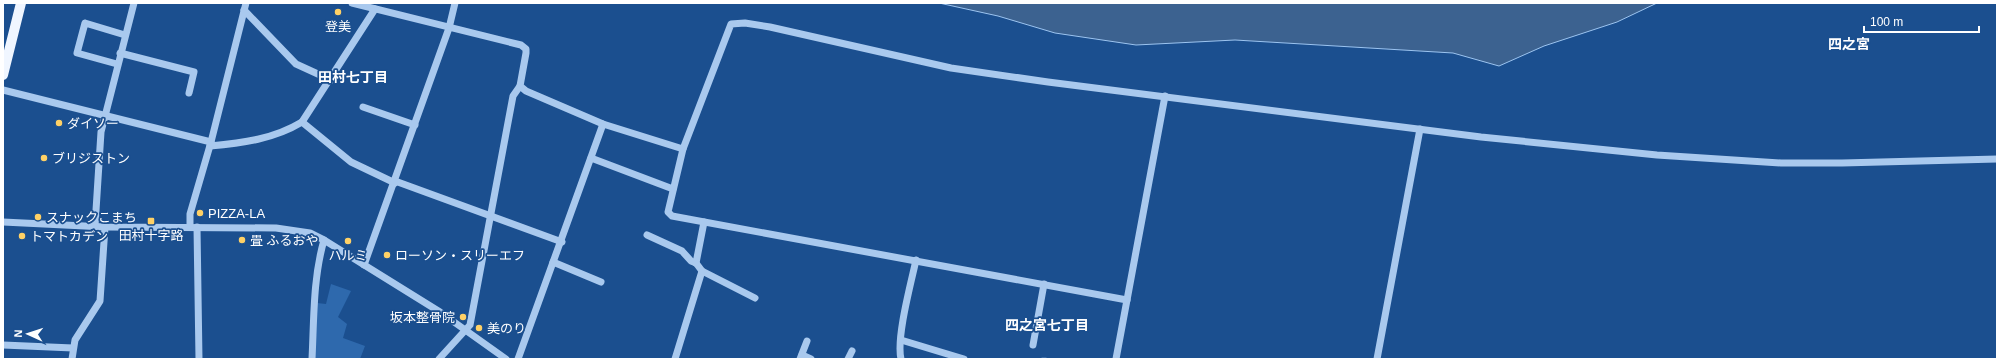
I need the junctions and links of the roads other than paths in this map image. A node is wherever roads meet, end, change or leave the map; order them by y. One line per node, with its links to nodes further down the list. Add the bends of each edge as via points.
1 (21, 3): 11 (main road)
2 (134, 3): 8 (street)
3 (352, 3): 6 (street)
4 (455, 3): 7 (street)
5 (245, 7): 12 (street, via 296,64); 23 (street)
6 (375, 9): 7 (street); 12 (street)
7 (449, 28): 13 (street, via 526,49); 21 (street)
8 (125, 35): 9 (street); 10 (street, via 86,23 77,53)
9 (120, 53): 10 (street); 15 (street, via 194,72)
10 (117, 64): 18 (street)
11 (3, 75)
12 (331, 80): 19 (street)
13 (520, 86): 20 (street, via 561,108); 29 (street, via 513,96)
14 (3, 90): 18 (street)
15 (189, 94)
16 (1165, 96): 22 (street); 24 (street, via 951,68 770,27 737,23 731,24 728,31); 46 (street)
17 (363, 107): 21 (street)
18 (105, 117): 23 (street); 32 (street)
19 (302, 122): 23 (street, via 285,132 245,142); 27 (street, via 351,162)
20 (603, 124): 24 (street); 25 (street)
21 (415, 125): 27 (street)
22 (1420, 129): 26 (street, via 1649,154 1781,162); 67 (street)
23 (210, 144): 34 (street, via 190,214)
24 (683, 149): 28 (street)
25 (591, 158): 28 (street); 37 (street)
26 (1997, 159)
27 (395, 182): 29 (street); 41 (street)
28 (673, 189): 31 (street, via 668,212 672,216)
29 (491, 214): 37 (street); 47 (street, via 470,325)
30 (3, 222): 32 (street)
31 (704, 222): 38 (street); 40 (street)
32 (95, 226): 33 (street)
33 (105, 227): 34 (street); 52 (street, via 100,301)
34 (194, 227): 36 (street, via 276,228 310,233); 56 (street)
35 (647, 235): 40 (street, via 682,252 691,262)
36 (324, 240): 41 (street); 57 (street, via 319,255)
37 (562, 242): 39 (street)
38 (916, 260): 44 (street); 48 (street)
39 (554, 262): 43 (street); 60 (street)
40 (696, 263): 42 (street)
41 (364, 265): 47 (street)
42 (702, 272): 45 (street); 61 (street)
43 (601, 282)
44 (1044, 284): 46 (street); 51 (street)
45 (755, 298)
46 (1127, 300): 66 (street)
47 (466, 330): 58 (street); 59 (street)
48 (901, 340): 64 (street); 65 (street)
49 (807, 341): 54 (street)
50 (3, 345): 52 (street)
51 (1033, 345)
52 (73, 348): 55 (street)
53 (852, 351): 63 (street)
54 (801, 357): 62 (street)
55 (72, 359)
56 (199, 359)
57 (312, 359)
58 (439, 359)
59 (506, 359)
60 (518, 359)
61 (674, 359)
62 (811, 359)
63 (848, 359)
64 (901, 359)
65 (964, 359)
66 (1116, 359)
67 (1377, 359)

